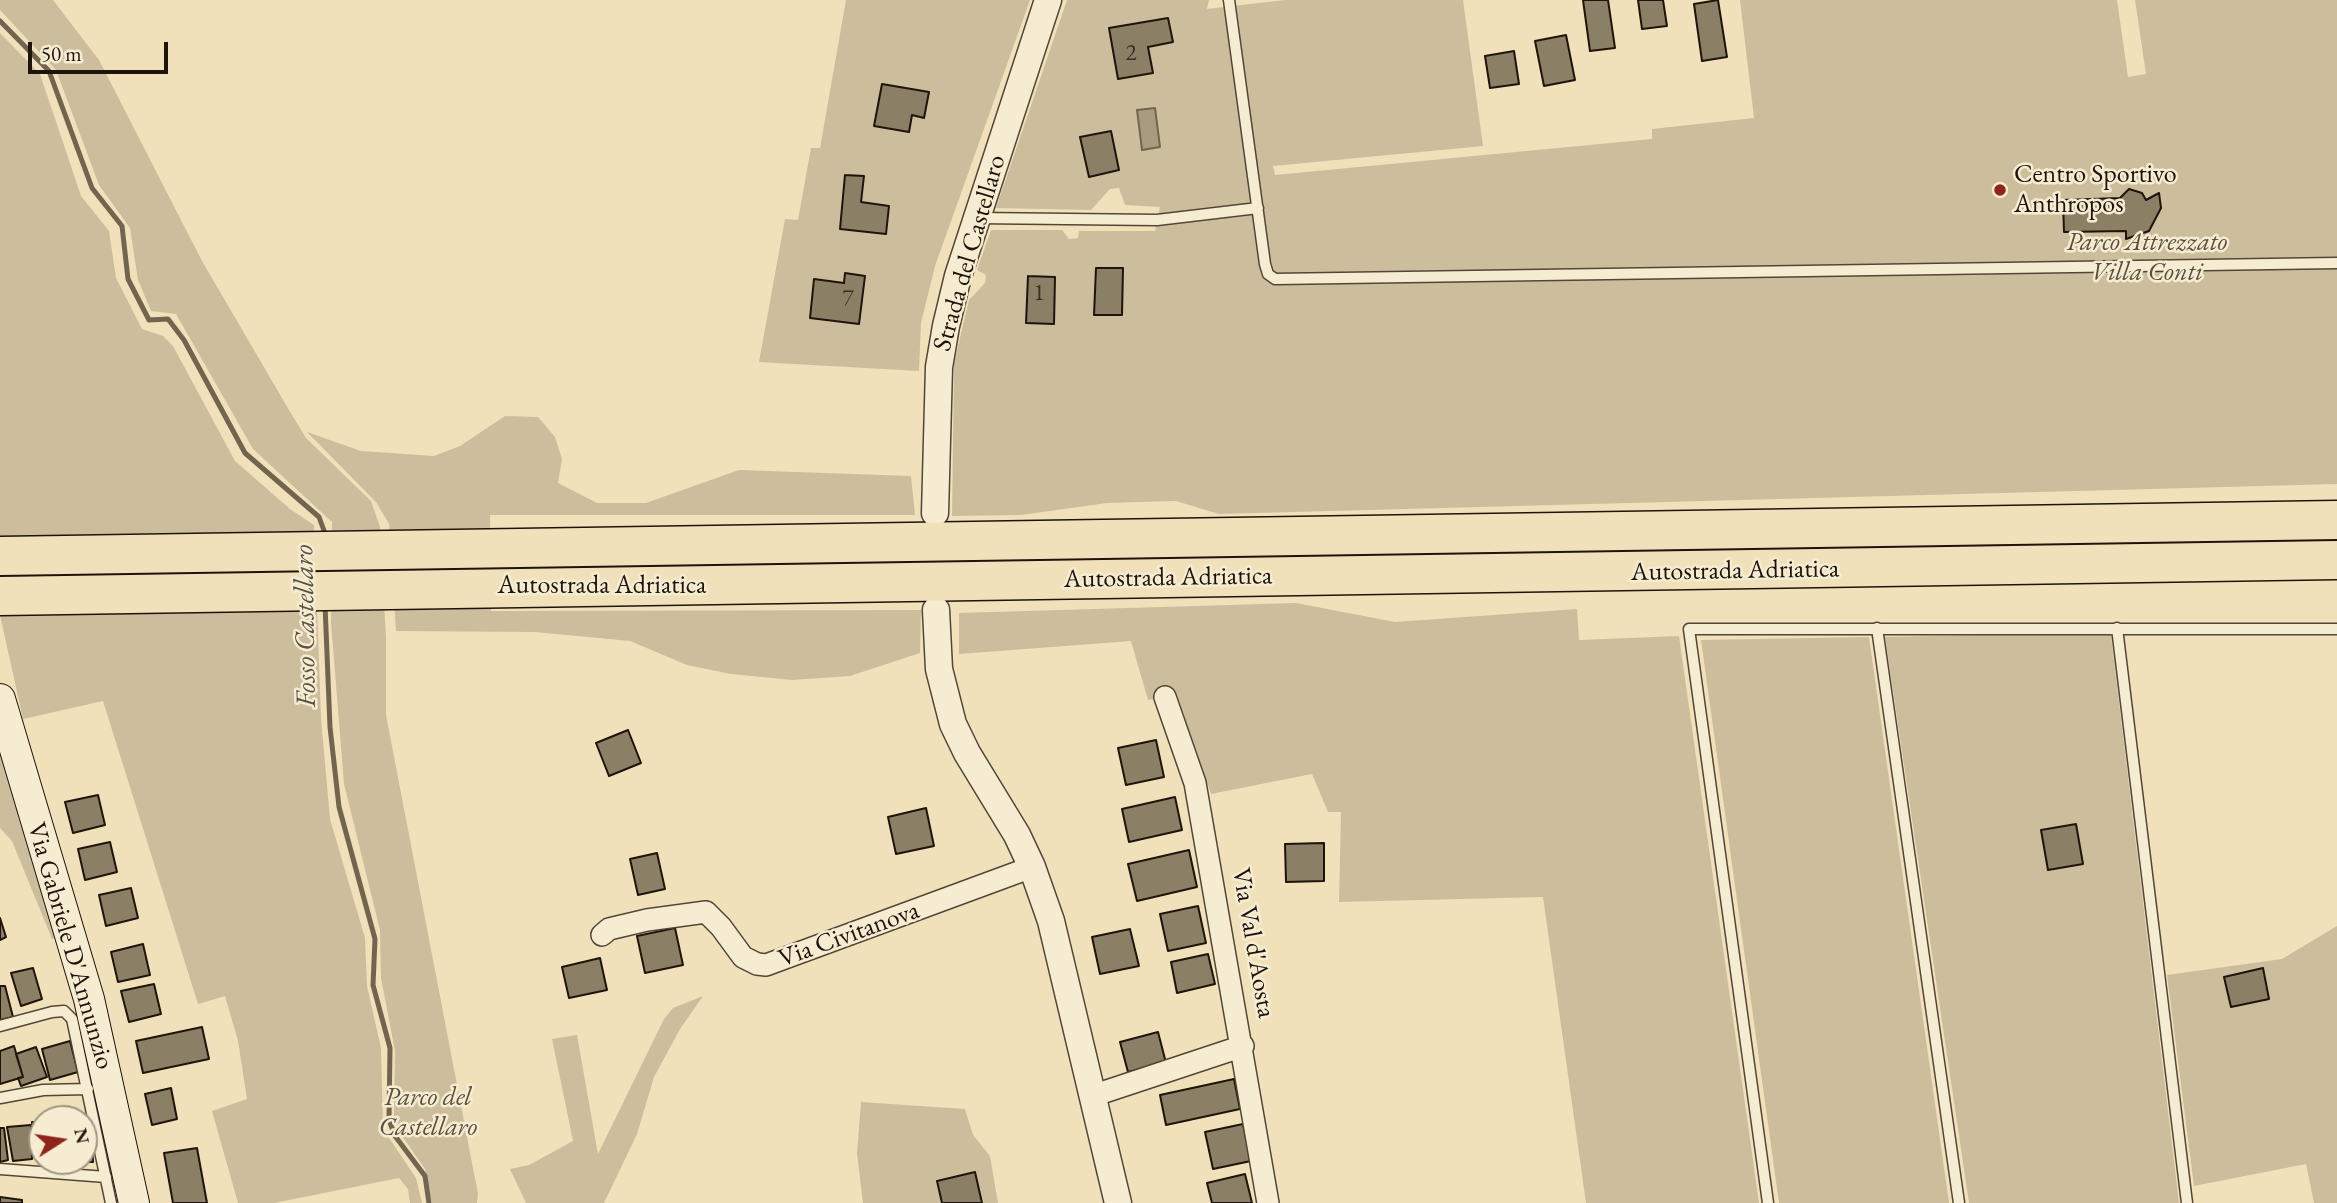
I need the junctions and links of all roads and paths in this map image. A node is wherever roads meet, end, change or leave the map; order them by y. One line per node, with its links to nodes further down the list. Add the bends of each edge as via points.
1 (1048, 0): 4 (street, Strada del Castellaro)
2 (1229, 0): 3 (lane)
3 (1258, 208): 4 (lane, via 1157,220); 5 (lane, via 1268,274 1284,280)
4 (977, 218): 6 (street, Strada del Castellaro, via 958,276 939,367)
5 (2337, 263)
6 (935, 513)
7 (2337, 520): 8 (highway, Autostrada Adriatica)
8 (0, 556)
9 (2337, 561): 10 (highway, Autostrada Adriatica)
10 (0, 596)
11 (936, 610): 18 (street, via 939,669 953,723)
12 (1877, 628): 13 (lane); 31 (lane, via 1689,629); 32 (lane)
13 (2117, 628): 14 (lane); 33 (lane)
14 (2337, 629)
15 (1165, 697): 21 (street, Via Val d'Aosta, via 1195,783)
16 (0, 699): 17 (main road, Via Gabriele D'Annunzio)
17 (4, 734): 28 (main road, Via Gabriele D'Annunzio, via 89,999)
18 (1032, 867): 19 (street, Via Civitanova, via 766,965 743,957 706,912 647,920 609,929); 23 (street, via 1051,921)
19 (603, 935)
20 (0, 1026): 22 (lane, via 64,1011)
21 (1243, 1046): 23 (street); 30 (street, Via Val d'Aosta)
22 (88, 1089): 24 (lane, via 43,1090); 26 (lane)
23 (1092, 1096): 29 (street)
24 (0, 1098)
25 (0, 1169): 26 (lane)
26 (106, 1177): 27 (lane)
27 (111, 1203)
28 (134, 1203)
29 (1118, 1203)
30 (1268, 1203)
31 (1768, 1203)
32 (1959, 1203)
33 (2187, 1203)

